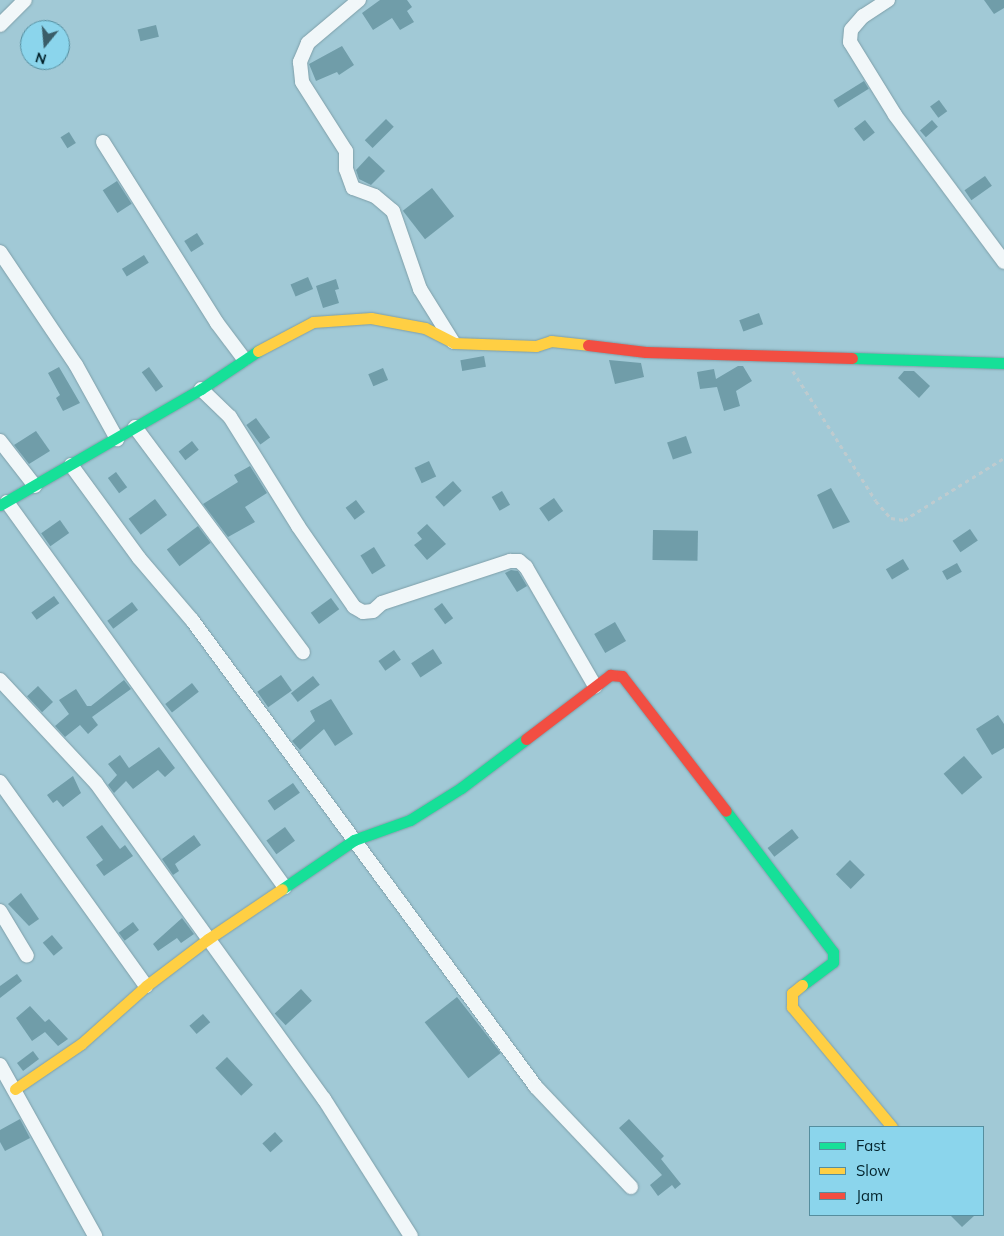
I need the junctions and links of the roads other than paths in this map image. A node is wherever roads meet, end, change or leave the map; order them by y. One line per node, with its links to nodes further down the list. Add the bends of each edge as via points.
1 (25, 0): 4 (street)
2 (359, 0): 8 (street, via 308,43 300,62 302,82 346,151 346,169 353,188 375,196 393,211 420,289)
3 (888, 0): 7 (street, via 864,16 851,30 850,42 895,114)
4 (0, 25)
5 (102, 142): 9 (street, via 217,323)
6 (0, 252): 13 (street, via 76,364)
7 (1004, 262)
8 (454, 343): 9 (street, via 425,328 372,318 313,322); 10 (street, via 536,346 551,341 646,352)
9 (244, 359): 11 (street)
10 (1004, 362)
11 (201, 389): 12 (street); 20 (street, via 230,417 298,526 354,607 363,612 373,611 382,603 510,561 519,561)
12 (135, 427): 13 (street); 18 (street)
13 (117, 439): 15 (street)
14 (0, 441): 16 (street)
15 (71, 465): 16 (street); 22 (street, via 138,558 192,620)
16 (35, 486): 17 (street)
17 (3, 503): 23 (street)
18 (303, 652)
19 (0, 680): 25 (street, via 96,783)
20 (595, 686): 22 (street, via 461,788 410,820); 30 (street, via 610,675 622,676 833,952 833,962 792,993 792,1007)
21 (0, 782): 27 (street)
22 (354, 840): 23 (street); 31 (street, via 536,1086)
23 (285, 887): 25 (street)
24 (0, 911): 26 (street)
25 (208, 939): 27 (street); 33 (street, via 324,1099)
26 (27, 956)
27 (146, 986): 29 (street, via 82,1044)
28 (0, 1065): 29 (street)
29 (15, 1090): 32 (street)
30 (891, 1126)
31 (631, 1187)
32 (95, 1236)
33 (411, 1236)

